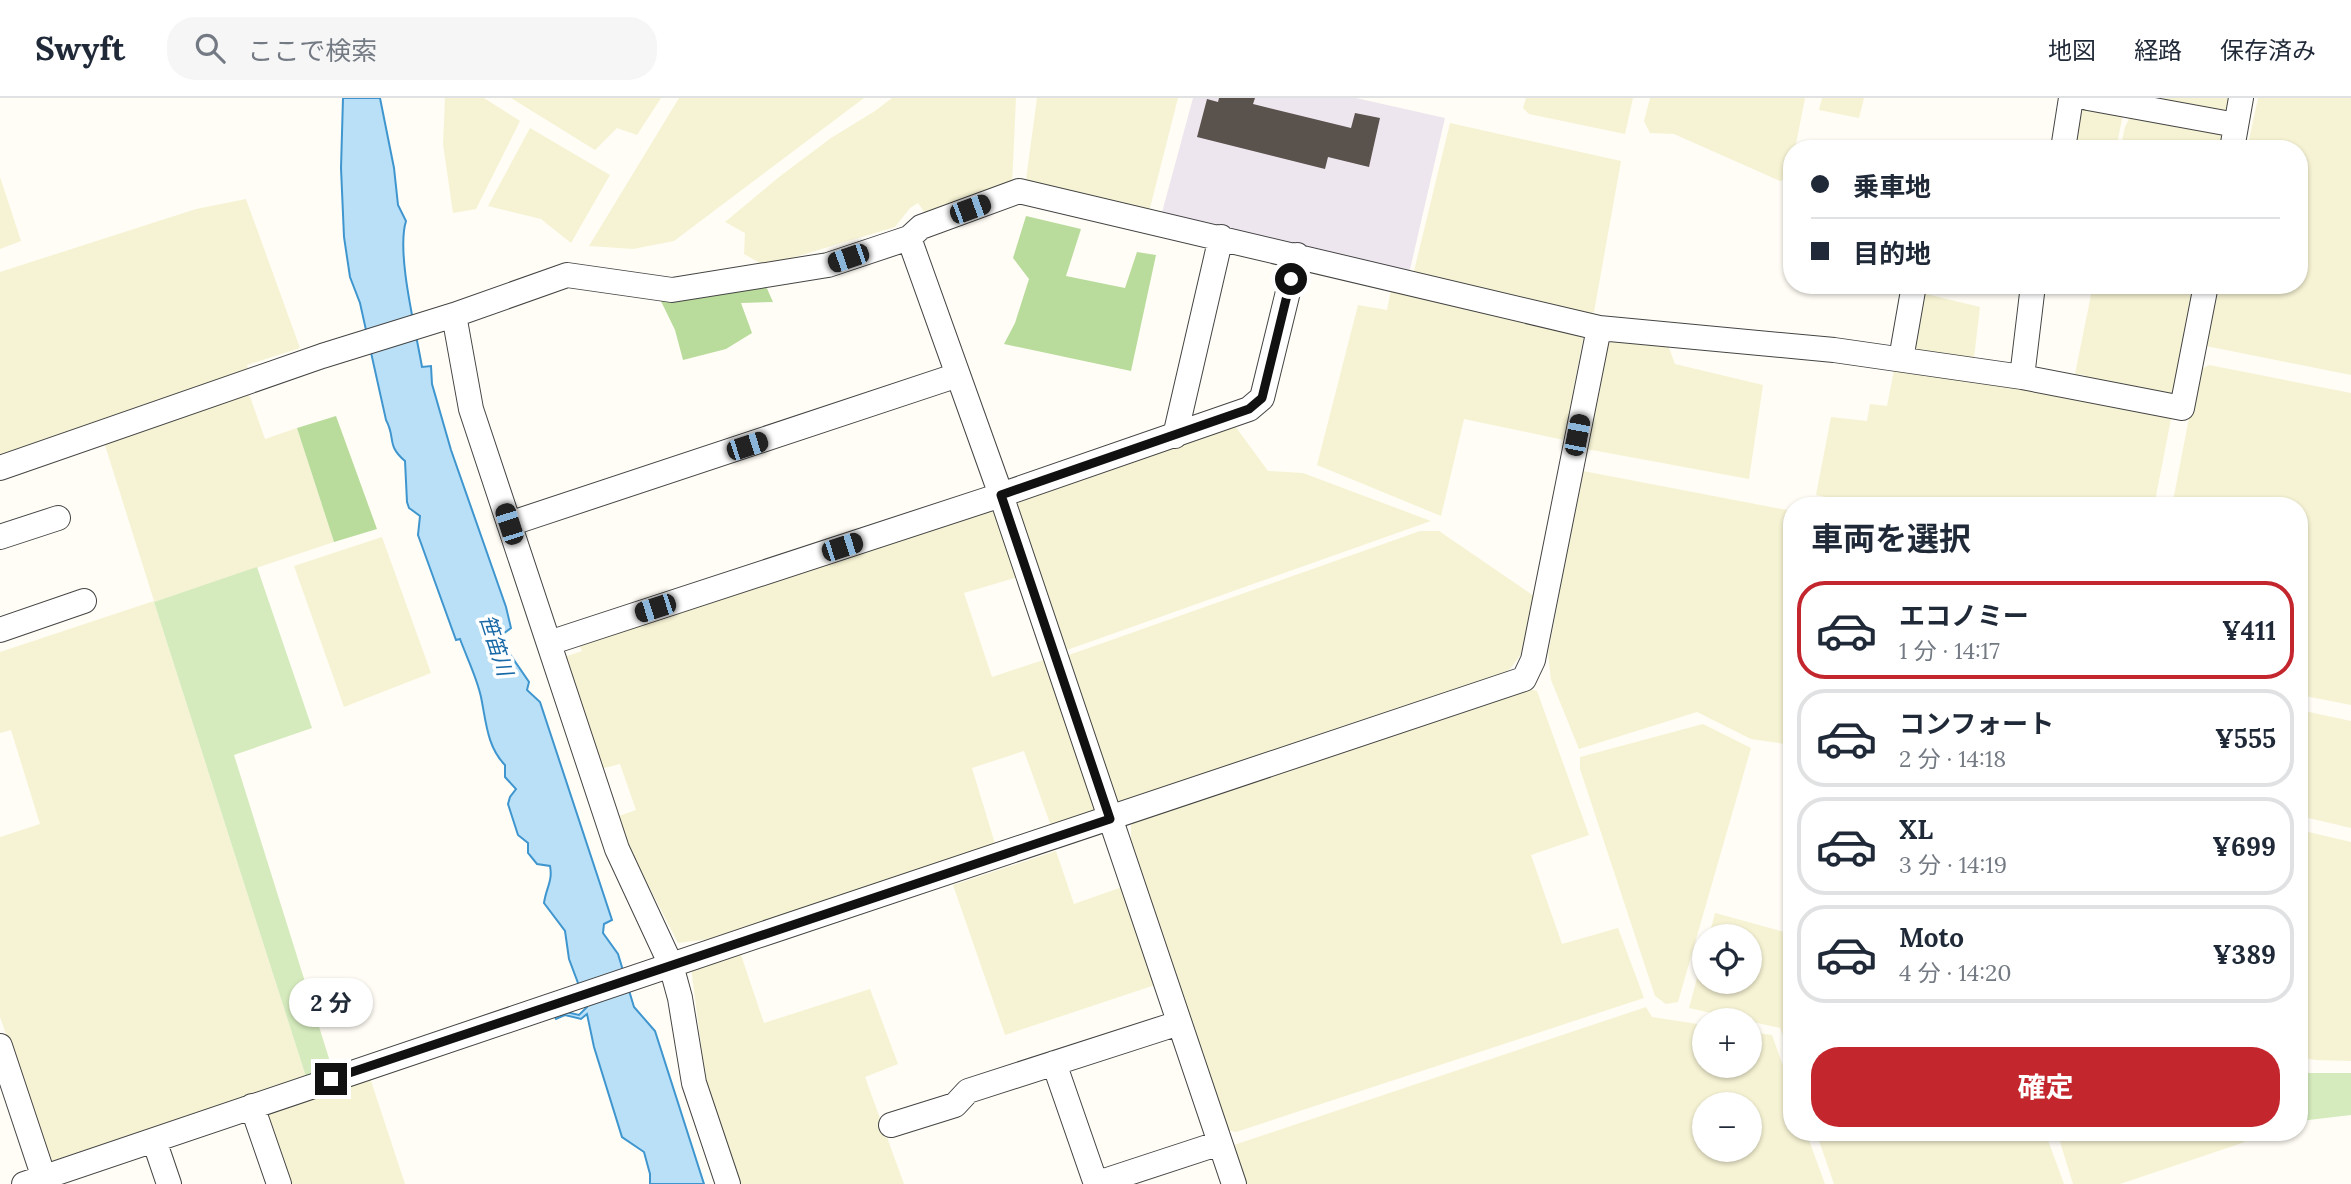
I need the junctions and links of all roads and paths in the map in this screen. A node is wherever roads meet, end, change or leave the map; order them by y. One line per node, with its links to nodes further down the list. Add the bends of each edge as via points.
1 (2071, 98): 5 (street)
2 (2088, 98): 4 (street)
3 (2241, 98): 4 (street)
4 (2234, 137)
5 (2064, 140)
6 (1221, 237): 7 (street, via 1019,191 921,227); 8 (street); 17 (street)
7 (909, 238): 12 (street, via 828,265 672,290 566,275); 15 (street)
8 (1297, 255): 13 (street); 17 (street, via 1262,398 1249,409)
9 (1912, 294): 14 (street)
10 (2032, 294): 16 (street)
11 (2204, 294): 16 (street, via 2182,408)
12 (454, 315): 18 (street); 21 (street, via 471,409)
13 (1598, 328): 14 (street); 26 (street, via 1533,660 1524,679)
14 (1901, 359): 16 (street)
15 (958, 375): 19 (street); 21 (street)
16 (2022, 377)
17 (1175, 436): 19 (street)
18 (0, 468)
19 (1001, 495): 25 (street); 26 (street)
20 (58, 518): 22 (street)
21 (509, 524): 25 (street)
22 (0, 537)
23 (84, 601): 24 (street)
24 (0, 630)
25 (549, 643): 27 (street, via 617,849)
26 (1110, 819): 27 (street); 28 (street)
27 (665, 966): 31 (street); 38 (street, via 680,998 694,1083)
28 (1179, 1023): 30 (street); 34 (street)
29 (0, 1046): 35 (street)
30 (1054, 1063): 32 (street, via 968,1091 955,1105); 39 (street)
31 (252, 1106): 33 (street); 37 (street)
32 (891, 1125)
33 (153, 1140): 35 (street); 36 (street)
34 (1220, 1143): 39 (street); 40 (street)
35 (38, 1182)
36 (169, 1184)
37 (279, 1184)
38 (728, 1184)
39 (1096, 1184)
40 (1234, 1184)

